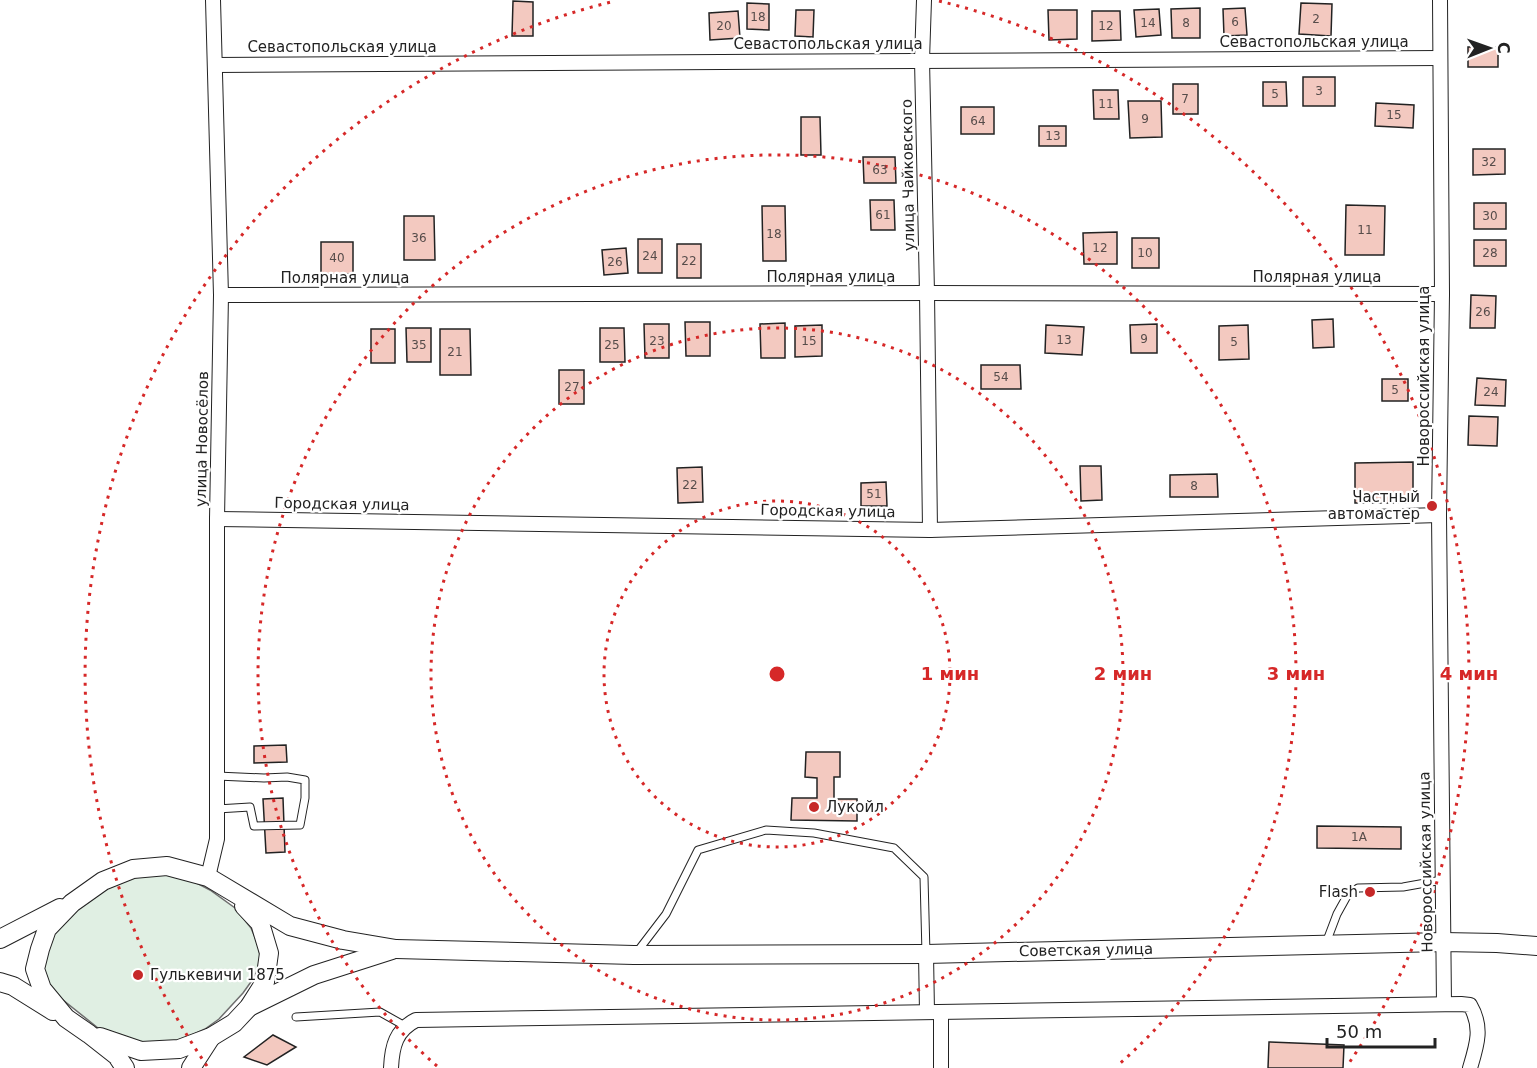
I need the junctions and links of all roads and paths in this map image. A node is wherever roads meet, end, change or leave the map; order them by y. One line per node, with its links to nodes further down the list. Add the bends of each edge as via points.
1 (213, 0): 6 (street, улица Новосёлов)
2 (924, 0): 5 (street, улица Чайковского)
3 (1440, 0): 4 (street, Новороссийская улица)
4 (1440, 58): 5 (street, Севастопольская улица); 8 (street, Новороссийская улица)
5 (922, 60): 6 (street, Севастопольская улица); 7 (street, улица Чайковского)
6 (216, 65): 9 (street, улица Новосёлов)
7 (927, 293): 8 (street, Полярная улица); 9 (street, Полярная улица); 12 (street, улица Чайковского)
8 (1442, 294): 10 (street, Новороссийская улица)
9 (221, 295): 11 (street, улица Новосёлов)
10 (1439, 515): 12 (street, Городская улица); 16 (street, Новороссийская улица)
11 (217, 519): 12 (street, Городская улица); 13 (street, улица Новосёлов)
12 (930, 530)
13 (217, 776): 14 (street, улица Новосёлов); 14 (lane, via 305,780 305,798 300,825 254,826 250,807)
14 (217, 809): 15 (street, улица Новосёлов, via 217,839)
15 (208, 878): 17 (main road); 18 (main road, via 167,866 133,869 103,881)
16 (1442, 880): 20 (street, Новороссийская улица); 21 (lane, via 1403,887 1358,888 1347,896)
17 (229, 891): 23 (main road, via 290,926); 28 (main road, via 261,923 269,953 265,982)
18 (72, 903): 19 (main road); 31 (main road, via 47,928 35,969 42,990)
19 (0, 939)
20 (1443, 942): 21 (main road, Советская улица); 22 (main road, Советская улица); 27 (street, Новороссийская улица)
21 (1325, 945): 24 (main road, Советская улица)
22 (1537, 946)
23 (396, 949): 25 (main road, Советская улица); 28 (main road, via 314,975)
24 (926, 954): 25 (main road, Советская улица); 25 (lane, via 924,877 894,848 814,833 766,830 698,850 666,914); 29 (street)
25 (634, 956)
26 (0, 982): 31 (main road)
27 (1444, 1004): 29 (street); 39 (street, via 1470,1005 1476,1016 1478,1033)
28 (249, 1007): 34 (main road, via 234,1023)
29 (934, 1012): 32 (street, via 416,1020); 38 (street)
30 (296, 1017): 32 (lane, via 380,1012)
31 (66, 1018): 33 (main road)
32 (405, 1026): 37 (street, via 394,1046)
33 (89, 1034): 34 (main road, via 141,1051 179,1049); 35 (main road, via 117,1056)
34 (211, 1037): 36 (main road)
35 (125, 1068)
36 (191, 1068)
37 (391, 1068)
38 (941, 1068)
39 (1470, 1068)

